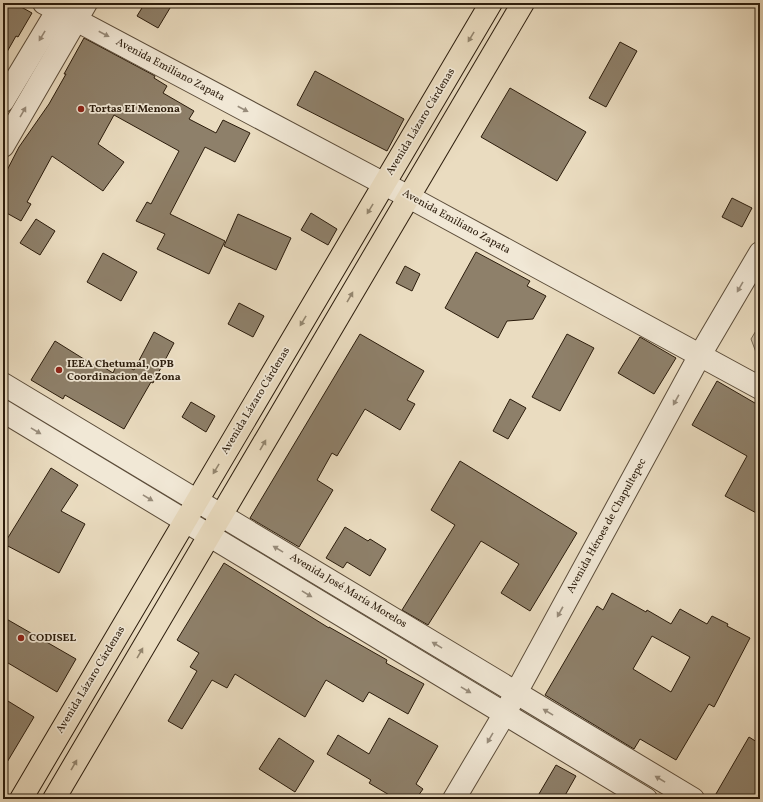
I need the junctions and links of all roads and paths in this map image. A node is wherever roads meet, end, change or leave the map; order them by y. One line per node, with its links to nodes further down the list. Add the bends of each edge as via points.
1 (491, 3): 6 (main road, Avenida Lázaro Cárdenas, one-way to 6)
2 (523, 3): 7 (main road)
3 (65, 8): 4 (street, one-way to 4); 5 (street, one-way to 3); 6 (street, Avenida Emiliano Zapata, one-way to 6)
4 (3, 101)
5 (3, 146)
6 (384, 184): 7 (street, Avenida Emiliano Zapata); 13 (main road, Avenida Lázaro Cárdenas, one-way to 13)
7 (409, 197): 9 (street, Avenida Emiliano Zapata); 14 (main road, one-way to 7)
8 (760, 253): 9 (street, Avenida Héroes de Chapultepec, one-way to 9)
9 (700, 356): 11 (street, Avenida Emiliano Zapata); 17 (street, Avenida Héroes de Chapultepec, one-way to 17)
10 (3, 384): 13 (street, Avenida José María Morelos)
11 (760, 388)
12 (3, 411): 15 (street, one-way to 15)
13 (197, 500): 14 (street, Avenida José María Morelos); 15 (main road, Avenida Lázaro Cárdenas)
14 (221, 515): 16 (main road); 17 (street, Avenida José María Morelos, one-way to 14)
15 (185, 521): 16 (street); 19 (main road, Avenida Lázaro Cárdenas)
16 (209, 536): 18 (street, one-way to 18); 20 (main road, one-way to 16)
17 (516, 692): 18 (street, Avenida Héroes de Chapultepec); 23 (street, Avenida José María Morelos, one-way to 17)
18 (504, 713): 21 (street, Avenida Héroes de Chapultepec, one-way to 21); 22 (street)
19 (21, 799)
20 (54, 799)
21 (454, 799)
22 (646, 799)
23 (693, 799)

